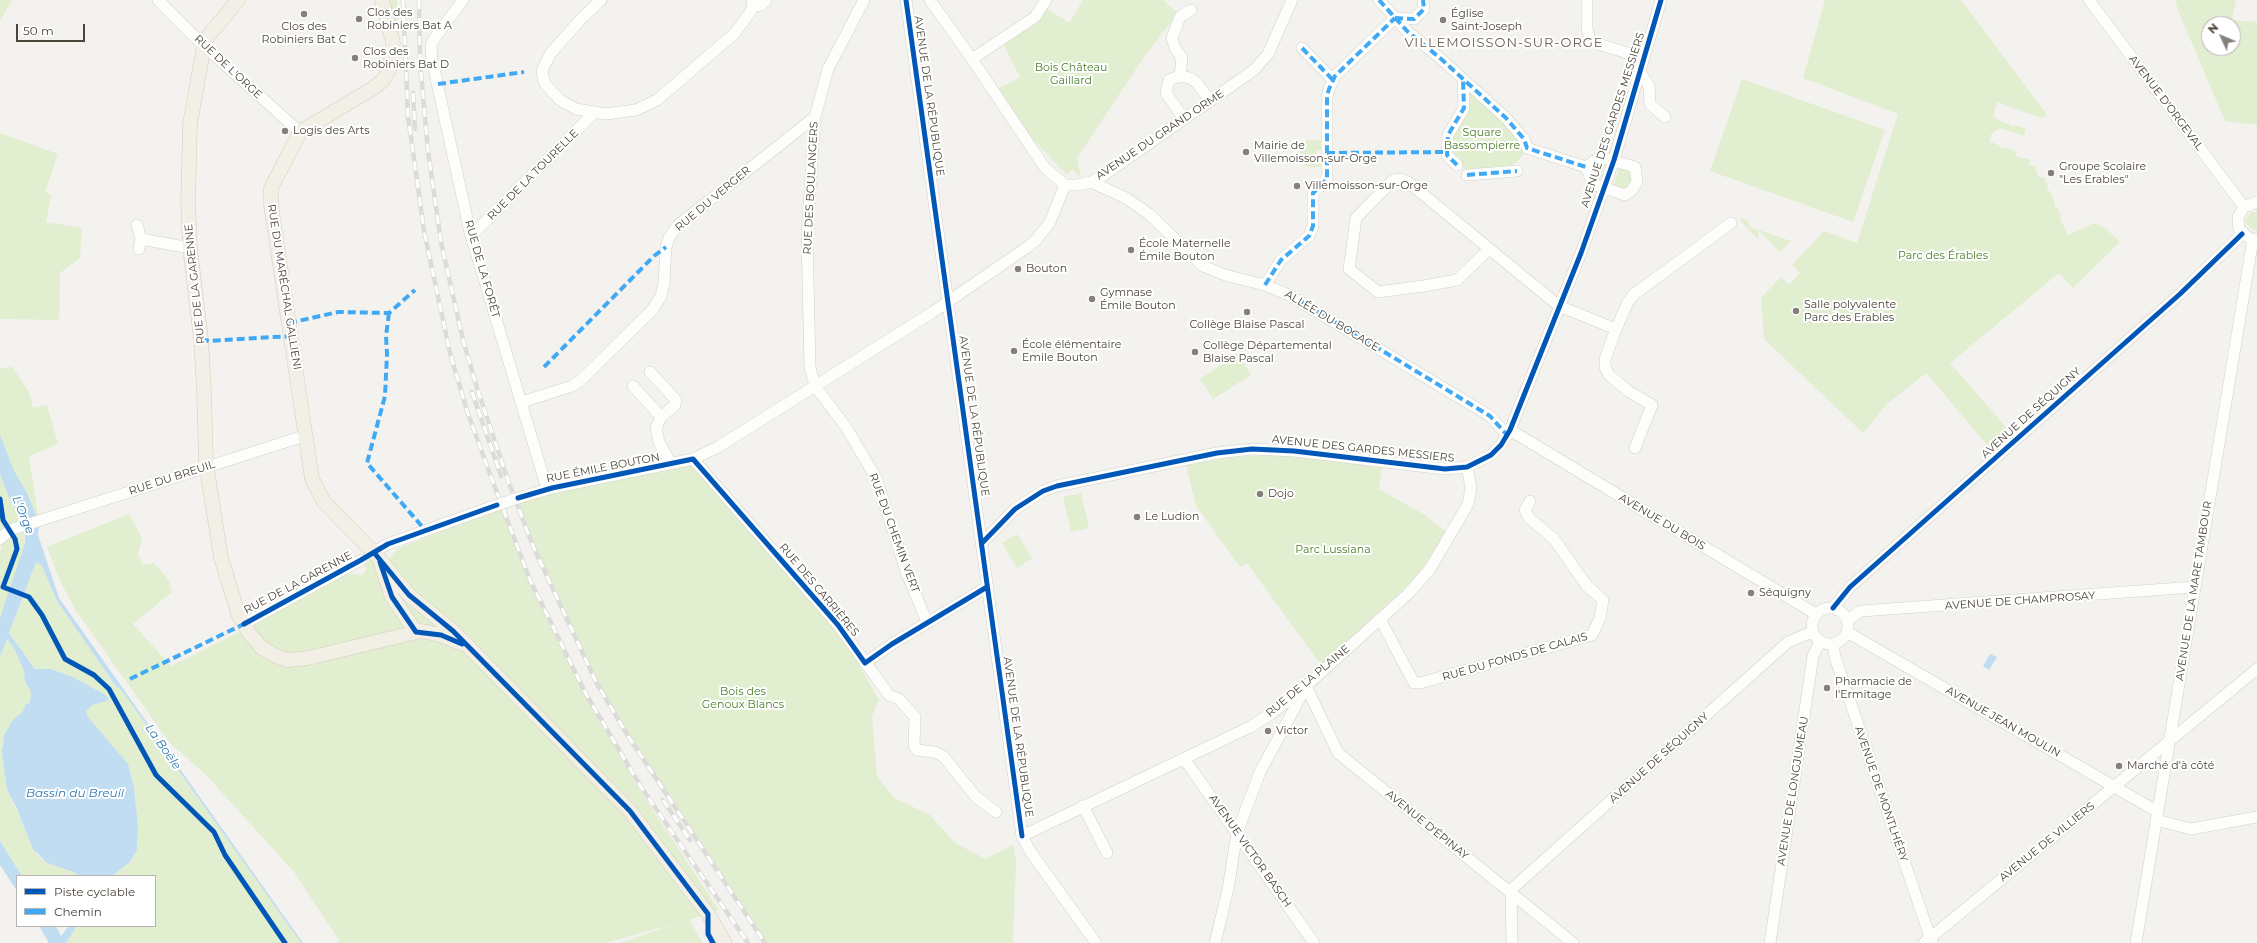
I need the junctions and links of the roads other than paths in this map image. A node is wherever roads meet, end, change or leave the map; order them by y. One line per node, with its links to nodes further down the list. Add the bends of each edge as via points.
1 (158, 0): 20 (street, RUE DE L'ORGE)
2 (238, 0): 20 (main road, RUE DE LA GARENNE, via 208,34)
3 (382, 0): 33 (main road, via 394,43 390,69 383,80 363,95)
4 (463, 0): 46 (street, RUE DE LA FORÊT, via 431,45 432,60)
5 (601, 0): 29 (street, via 551,53 542,70 546,85 556,97 576,109)
6 (766, 0): 17 (street, via 760,5)
7 (864, 0): 30 (street, RUE DES BOULANGERS, via 828,69)
8 (906, 0): 52 (street, AVENUE DE LA RÉPUBLIQUE)
9 (930, 0): 23 (street)
10 (1046, 0): 23 (street, via 1035,17)
11 (1292, 0): 28 (street, AVENUE DU GRAND ORME, via 1277,36 1262,62)
12 (1379, 0): 19 (street)
13 (1423, 0): 19 (street, via 1424,9 1414,19)
14 (1587, 0): 22 (street, via 1587,29 1590,39 1598,44)
15 (1661, 0): 22 (street, AVENUE DES GARDES MESSIERS)
16 (2089, 0): 43 (street, AVENUE D'ORGEVAL)
17 (752, 3): 29 (street, via 734,34 657,100 636,110)
18 (1191, 10): 25 (street, via 1180,17 1172,38 1182,58)
19 (1395, 18): 26 (street); 27 (street)
20 (204, 46): 33 (street, RUE DE L'ORGE); 49 (main road, RUE DE LA GARENNE, via 190,124)
21 (1302, 48): 27 (street)
22 (1644, 58): 24 (street, AVENUE DES GARDES MESSIERS)
23 (972, 59): 40 (street, via 1045,168)
24 (1640, 72): 31 (street, via 1649,86 1650,104); 34 (street, AVENUE DES GARDES MESSIERS)
25 (1180, 76): 28 (street, via 1197,83); 32 (street, via 1169,80 1166,93)
26 (1463, 79): 35 (street, via 1464,108 1448,135 1447,156); 36 (street, via 1506,118 1524,139 1527,148)
27 (1333, 80): 51 (street, via 1327,96 1327,179 1313,193 1313,226 1309,236 1281,260)
28 (1210, 101): 32 (street, AVENUE DU GRAND ORME)
29 (594, 113): 46 (street, RUE DE LA TOURELLE, via 482,225 474,232)
30 (815, 117): 57 (street, RUE DES BOULANGERS, via 807,235 810,367); 58 (street, RUE DU VERGER, via 677,226 666,247 661,296 652,309 580,381)
31 (1665, 117)
32 (1184, 119): 39 (street, AVENUE DU GRAND ORME)
33 (300, 132): 61 (main road, RUE DU MARÉCHAL GALLIENI, via 271,188 271,205)
34 (1614, 160): 36 (street, via 1600,157); 41 (street, AVENUE DES GARDES MESSIERS); 41 (street, via 1635,167 1637,182 1625,195)
35 (1457, 165)
36 (1586, 167): 41 (street, via 1593,184)
37 (1517, 171): 38 (street)
38 (1467, 175)
39 (1091, 182): 40 (street, AVENUE DU GRAND ORME); 51 (street, ALLÉE DU BOCAGE, via 1126,198 1149,214 1202,266)
40 (1066, 185): 52 (street, RUE ÉMILE BOUTON, via 1050,222 1036,240)
41 (1605, 187): 53 (street, AVENUE DES GARDES MESSIERS)
42 (2257, 202): 43 (street)
43 (2244, 207): 47 (street, via 2238,217)
44 (1731, 223): 54 (street, via 1633,295)
45 (137, 225): 49 (street, via 140,244)
46 (470, 232): 58 (street, RUE DE LA FORÊT)
47 (2242, 234): 48 (street); 75 (street, AVENUE DE SÉQUIGNY, via 2180,294 1850,587)
48 (2255, 239): 74 (street, AVENUE DE LA MARE TAMBOUR)
49 (190, 248): 65 (main road, RUE DE LA GARENNE, via 201,339)
50 (1489, 249): 50 (street, via 1457,280 1424,286 1378,292 1349,269 1356,218 1393,180 1401,179 1408,182); 53 (street)
51 (1265, 285): 60 (street, ALLÉE DU BOCAGE, via 1302,302 1490,416)
52 (947, 302): 57 (street, RUE ÉMILE BOUTON); 70 (street, AVENUE DE LA RÉPUBLIQUE)
53 (1559, 306): 54 (street); 60 (street, AVENUE DES GARDES MESSIERS)
54 (1616, 328): 62 (street, via 1605,359 1605,367 1609,375 1628,391 1652,405)
55 (650, 372): 59 (street, via 676,400 676,405)
56 (633, 386): 59 (street)
57 (815, 386): 63 (street, RUE ÉMILE BOUTON, via 718,447); 80 (street, RUE DU CHEMIN VERT, via 846,427 876,478)
58 (522, 402): 67 (street, RUE DE LA FORÊT)
59 (661, 417): 64 (street, via 656,434)
60 (1508, 433): 66 (street, AVENUE DES GARDES MESSIERS, via 1491,455); 77 (street, AVENUE DU BOIS)
61 (304, 436): 65 (street, RUE DU BREUIL); 71 (main road, RUE DU MARÉCHAL GALLIENI, via 312,479 324,502)
62 (1635, 448)
63 (693, 459): 64 (street, RUE ÉMILE BOUTON); 88 (street, RUE DES CARRIÈRES, via 838,625)
64 (671, 464): 67 (street, RUE ÉMILE BOUTON)
65 (207, 466): 69 (street, RUE DU BREUIL, via 10,530); 81 (main road, RUE DE LA GARENNE, via 220,558)
66 (1467, 467): 70 (street, AVENUE DES GARDES MESSIERS, via 1445,469 1269,449 1217,453 1043,491 1015,509); 78 (street, RUE DE LA PLAINE, via 1471,496 1452,533 1427,573)
67 (547, 489): 71 (street, RUE ÉMILE BOUTON, bridge, via 388,544)
68 (1530, 502): 78 (street, RUE DU FONDS DE CALAIS, via 1525,510 1529,518 1554,539 1587,586 1603,600 1600,618 1592,635 1414,683)
69 (0, 539)
70 (982, 543): 73 (street, AVENUE DE LA RÉPUBLIQUE)
71 (376, 554): 76 (main road, RUE DU MARÉCHAL GALLIENI, via 409,595); 82 (main road, RUE DU MARÉCHAL GALLIENI, via 392,598)
72 (361, 560): 81 (street, RUE DE LA GARENNE)
73 (987, 587): 80 (street); 101 (street, AVENUE DE LA RÉPUBLIQUE)
74 (2195, 587): 79 (street, AVENUE DE CHAMPROSAY, via 1862,611); 93 (street, AVENUE DE LA MARE TAMBOUR)
75 (1833, 608): 77 (street, via 1821,610); 79 (street, via 1844,614)
76 (426, 611): 82 (main road); 87 (main road, RUE DU MARÉCHAL GALLIENI, via 453,631)
77 (1816, 614): 83 (street)
78 (1380, 619): 90 (street, RUE DE LA PLAINE)
79 (1847, 620): 84 (street)
80 (927, 622): 88 (street)
81 (244, 624): 82 (main road, RUE DE LA GARENNE, via 262,648 288,660 308,658)
82 (418, 632): 87 (main road, RUE DE LA GARENNE, via 450,638)
83 (1812, 632): 85 (street); 103 (street, AVENUE DE SÉQUIGNY, via 1788,642)
84 (1847, 632): 86 (street, via 1839,642); 95 (street, AVENUE JEAN MOULIN)
85 (1820, 642): 86 (street); 111 (street, AVENUE DE LONGJUMEAU, via 1813,656)
86 (1833, 644): 104 (street, AVENUE DE MONTLHÉRY, via 1835,657)
87 (472, 651): 105 (main road, via 630,811 708,914)
88 (865, 663): 97 (street, RUE DES CARRIÈRES, via 889,695 899,699 915,717 914,746 917,750 939,753 943,756 976,797)
89 (2257, 668): 93 (street, AVENUE DE VILLIERS)
90 (1302, 689): 91 (street, RUE DE LA PLAINE); 92 (street, via 1301,696); 103 (street, AVENUE D'ÉPINAY, via 1338,753)
91 (1271, 714): 92 (street); 94 (street, RUE DE LA PLAINE)
92 (1282, 730): 100 (street, via 1260,772)
93 (2170, 740): 95 (street, AVENUE DE VILLIERS); 98 (street, AVENUE DE LA MARE TAMBOUR)
94 (1185, 760): 96 (street, RUE DE LA PLAINE); 100 (street, AVENUE VICTOR BASCH)
95 (2114, 786): 98 (street, AVENUE JEAN MOULIN); 104 (street, AVENUE DE VILLIERS)
96 (1083, 806): 101 (street, RUE DE LA PLAINE); 102 (street)
97 (996, 812)
98 (2157, 816): 99 (street, AVENUE JEAN MOULIN, via 2191,828); 112 (street, AVENUE DE LA MARE TAMBOUR)
99 (2257, 817)
100 (1237, 833): 107 (street); 108 (street, AVENUE VICTOR BASCH)
101 (1022, 836): 106 (street)
102 (1107, 853)
103 (1511, 892): 109 (street); 110 (street, AVENUE D'ÉPINAY)
104 (1929, 941)
105 (725, 943)
106 (1096, 943)
107 (1216, 943)
108 (1314, 943)
109 (1512, 943)
110 (1574, 943)
111 (1770, 943)
112 (2136, 943)

